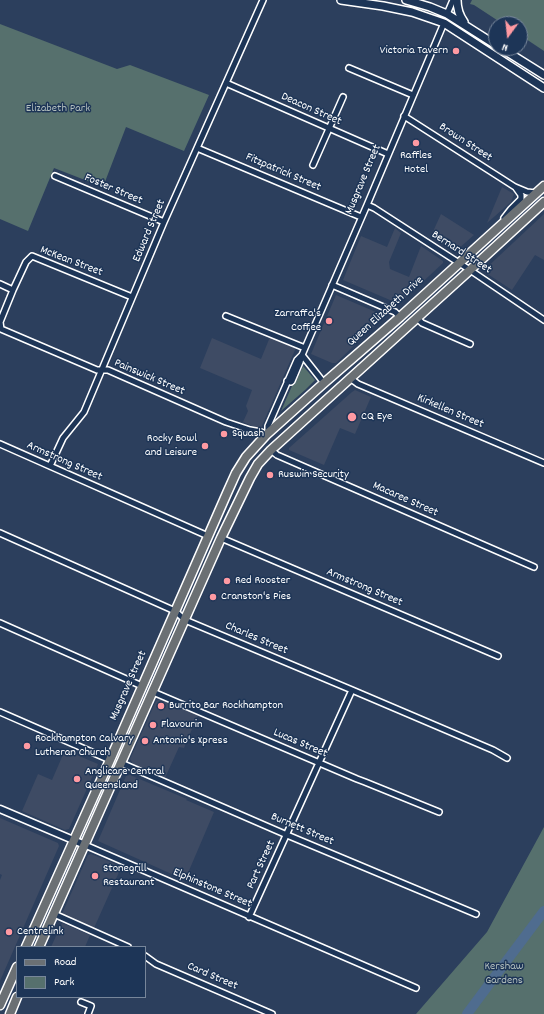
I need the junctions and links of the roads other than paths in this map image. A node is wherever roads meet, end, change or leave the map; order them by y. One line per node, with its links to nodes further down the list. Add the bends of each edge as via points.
1 (263, 0): 15 (street, Edward Street)
2 (341, 0): 7 (main road, via 390,7)
3 (406, 0): 6 (main road)
4 (453, 0): 6 (street)
5 (458, 0): 8 (main road, via 458,10)
6 (448, 14): 7 (main road, Musgrave Street); 8 (main road)
7 (444, 23): 13 (main road); 17 (street, Musgrave Street)
8 (466, 25): 9 (main road)
9 (488, 40)
10 (514, 56): 11 (main road)
11 (525, 63): 13 (main road); 14 (main road)
12 (349, 68): 17 (street)
13 (519, 72): 16 (main road)
14 (543, 74)
15 (226, 83): 20 (street, Deacon Street); 21 (street, Edward Street)
16 (544, 88)
17 (413, 95): 19 (street, Musgrave Street)
18 (342, 97): 20 (street)
19 (404, 116): 22 (street, Musgrave Street); 26 (street, Brown Street)
20 (329, 129): 22 (street, Deacon Street); 23 (street)
21 (197, 148): 30 (street, Fitzpatrick Street); 31 (street, Edward Street)
22 (388, 154): 29 (street, Musgrave Street)
23 (313, 165)
24 (55, 176): 31 (street, Foster Street)
25 (544, 186): 27 (main road, Queen Elizabeth Drive)
26 (515, 188): 27 (street, Brown Street); 32 (street, via 521,199)
27 (536, 193): 32 (main road, Queen Elizabeth Drive)
28 (544, 203): 34 (main road, Queen Elizabeth Drive)
29 (367, 205): 30 (street, Musgrave Street); 33 (street, Bernard Street)
30 (361, 218): 36 (street, Musgrave Street)
31 (164, 222): 38 (street, Edward Street)
32 (494, 231): 33 (main road, Queen Elizabeth Drive)
33 (459, 263): 34 (street, Bernard Street); 40 (main road, Queen Elizabeth Drive)
34 (470, 270): 41 (main road, Queen Elizabeth Drive); 42 (street, Bernard Street)
35 (0, 284): 37 (street)
36 (332, 285): 40 (street, via 395,312); 45 (street, Musgrave Street)
37 (13, 290): 38 (street, McKean Street, via 26,262 32,256); 43 (street, McKean Street, via 0,322)
38 (132, 297): 47 (street, Edward Street)
39 (226, 316): 45 (street)
40 (400, 317): 49 (main road, Queen Elizabeth Drive)
41 (417, 318): 44 (street, via 422,323); 48 (main road, Queen Elizabeth Drive)
42 (543, 318)
43 (1, 329): 47 (street, Painswick Street)
44 (470, 344)
45 (305, 348): 46 (street, Musgrave Street)
46 (302, 355): 49 (street); 50 (street, Musgrave Street, via 287,381)
47 (102, 370): 50 (street, Painswick Street, via 108,370 226,422); 56 (street, Edward Street, via 84,412 63,438)
48 (350, 378): 52 (main road, Queen Elizabeth Drive); 54 (street, Kirkellen Street, via 356,383)
49 (324, 383): 50 (main road, Queen Elizabeth Drive)
50 (267, 434): 53 (main road, Queen Elizabeth Drive)
51 (0, 444): 56 (street, Armstrong Street)
52 (271, 450): 55 (main road, Queen Elizabeth Drive); 60 (street, Macaree Street, via 279,456)
53 (246, 457): 58 (main road, Musgrave Street, via 236,473)
54 (544, 463)
55 (258, 464): 59 (main road, Musgrave Street)
56 (50, 466): 58 (street, Armstrong Street)
57 (0, 533): 61 (street, Charles Street)
58 (208, 536): 61 (main road, Musgrave Street)
59 (221, 538): 62 (main road, Musgrave Street); 64 (street, Armstrong Street)
60 (534, 567)
61 (175, 611): 62 (street, Charles Street); 65 (main road, Musgrave Street)
62 (185, 620): 66 (street, Charles Street); 67 (main road, Musgrave Street)
63 (0, 623): 65 (street)
64 (498, 656)
65 (142, 686): 70 (main road, Musgrave Street)
66 (352, 690): 69 (street, Charles Street); 72 (street, Part Street)
67 (153, 692): 71 (main road, Musgrave Street); 72 (street, Lucas Street)
68 (0, 712): 70 (street)
69 (507, 758)
70 (110, 760): 76 (main road, Musgrave Street)
71 (121, 763): 75 (street, Burnett Street); 77 (main road, Musgrave Street)
72 (319, 763): 74 (street, Lucas Street); 75 (street, Part Street)
73 (0, 809): 76 (street, Elphinstone Street)
74 (439, 812)
75 (287, 835): 79 (street, Burnett Street); 80 (street, Part Street)
76 (73, 840): 77 (street, Elphinstone Street); 81 (main road, Musgrave Street)
77 (85, 845): 78 (main road, Musgrave Street); 80 (street, Elphinstone Street)
78 (54, 914): 82 (main road, Musgrave Street); 83 (street)
79 (476, 914)
80 (249, 917): 86 (street, Elphinstone Street)
81 (26, 946)
82 (39, 946)
83 (126, 946)
84 (146, 957): 92 (street, Card Street, via 156,964)
85 (16, 969): 89 (main road)
86 (416, 988)
87 (17, 998): 90 (main road)
88 (81, 1002): 91 (street, via 91,1006)
89 (0, 1004): 90 (street)
90 (11, 1011)
91 (88, 1014)
92 (272, 1014)

